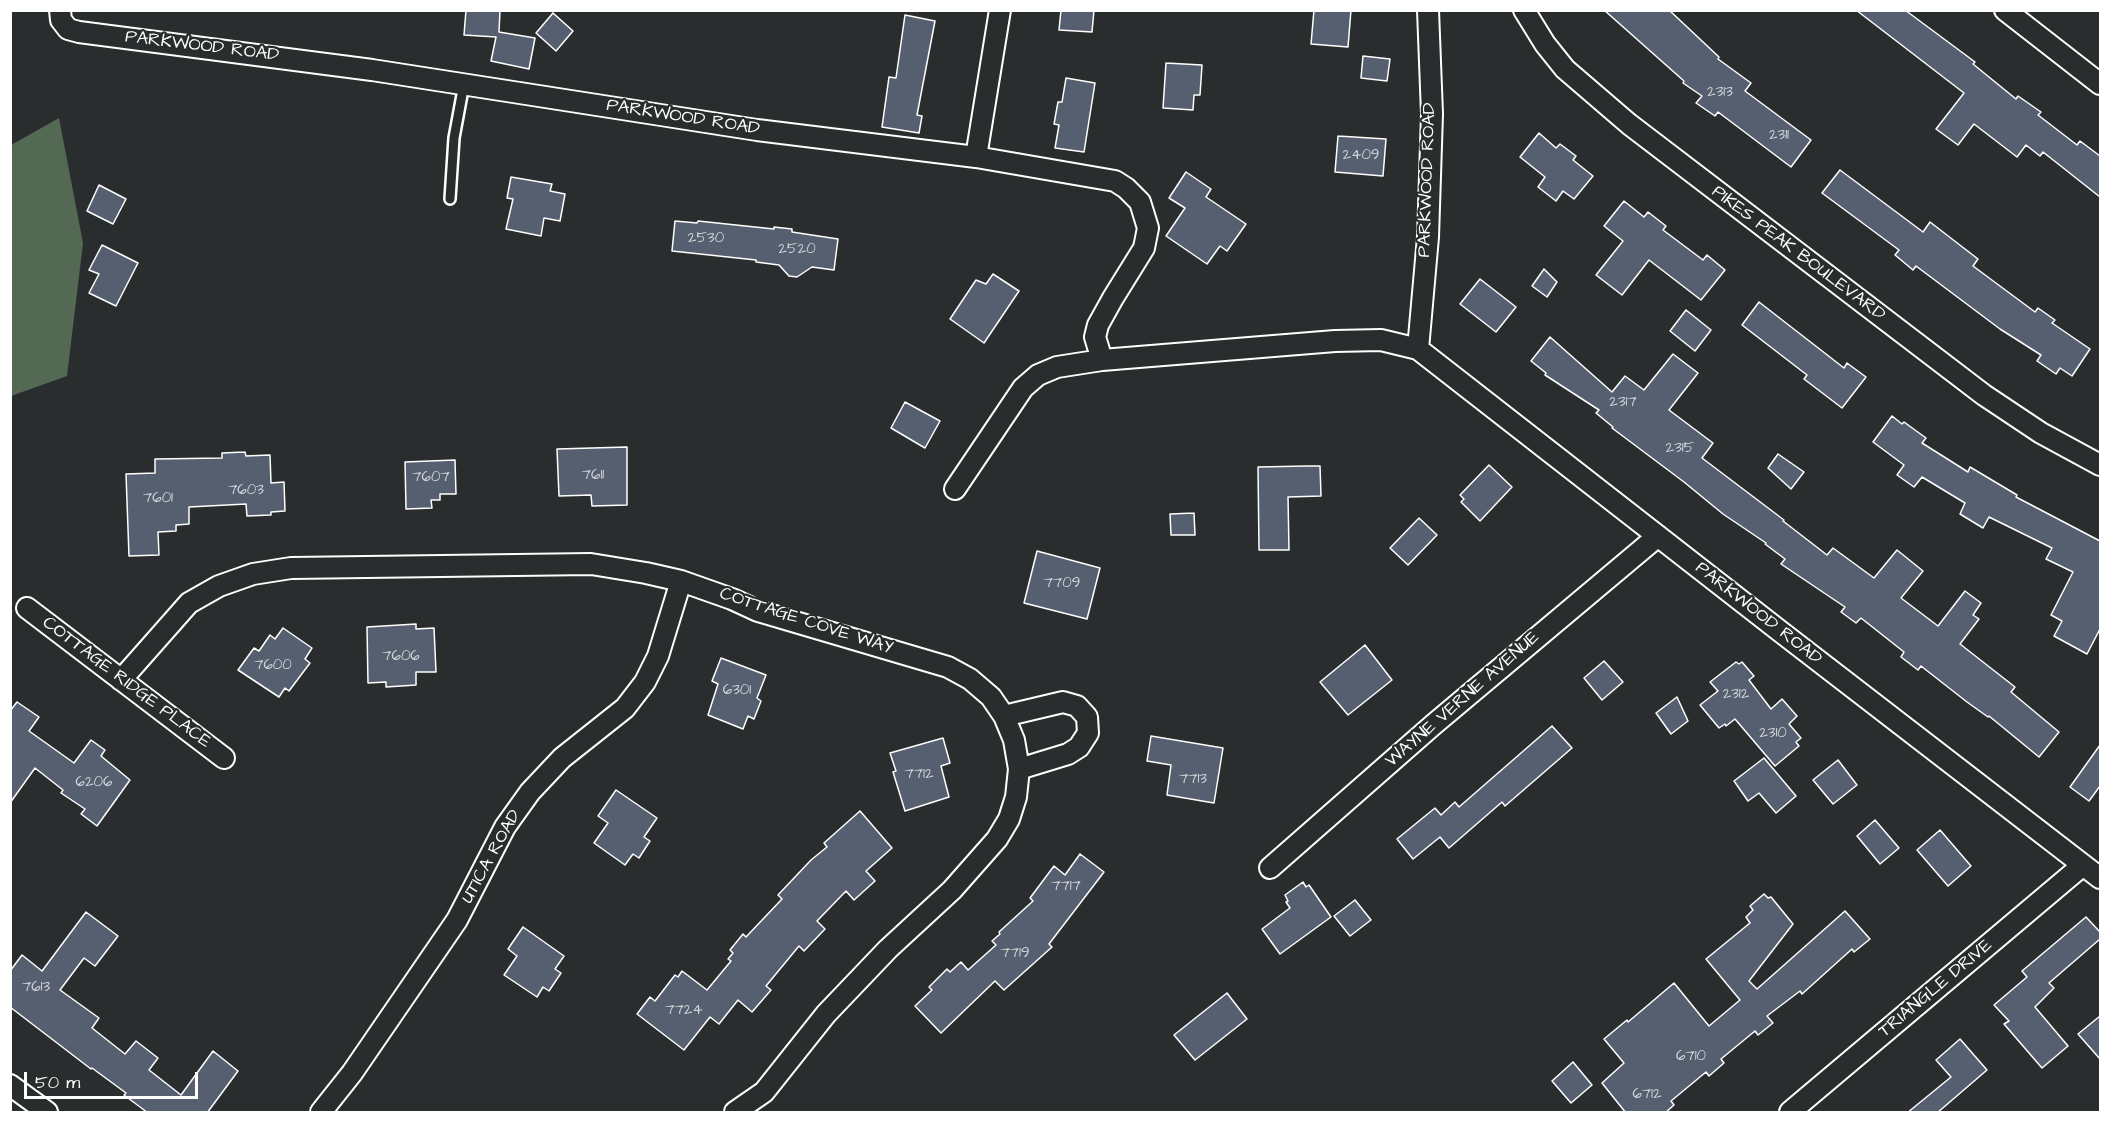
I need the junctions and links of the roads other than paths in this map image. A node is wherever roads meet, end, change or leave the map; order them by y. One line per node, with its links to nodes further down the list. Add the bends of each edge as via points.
1 (60, 10): 6 (street, PARKWOOD ROAD, via 68,29 79,32)
2 (999, 10): 8 (street)
3 (1428, 10): 10 (street, PARKWOOD ROAD, via 1428,237)
4 (1524, 10): 12 (street, PIKES PEAK BOULEVARD, via 1565,69 1629,124 1984,395 2041,433)
5 (2005, 10): 7 (street)
6 (464, 84): 8 (street, PARKWOOD ROAD, via 757,130); 9 (lane, via 454,138)
7 (2100, 84)
8 (976, 157): 11 (street, PARKWOOD ROAD, via 1115,181 1140,202 1148,228 1144,248 1098,325 1095,337)
9 (450, 198)
10 (1418, 349): 11 (street, PARKWOOD ROAD, via 1381,340 1335,341); 14 (street, PARKWOOD ROAD)
11 (1102, 360): 13 (street, PARKWOOD ROAD, via 1057,367 1038,375 1023,388)
12 (2100, 465)
13 (956, 489)
14 (1658, 536): 21 (street, PARKWOOD ROAD); 22 (street, WAYNE VERNE AVENUE)
15 (681, 581): 17 (street, COTTAGE COVE WAY, via 591,564 291,568 253,574 219,586 189,603); 18 (street, COTTAGE COVE WAY, via 758,611 948,667 991,697); 26 (street, UTICA ROAD, via 658,656 645,682 625,708 562,758 530,792 505,827 457,920)
16 (27, 608): 17 (street, COTTAGE RIDGE PLACE)
17 (121, 680): 19 (street, COTTAGE RIDGE PLACE)
18 (1004, 716): 20 (street, COTTAGE COVE WAY, via 1014,740); 20 (street, via 1063,702 1077,706 1088,717 1088,733 1079,747)
19 (224, 758)
20 (1019, 769): 27 (street, COTTAGE COVE WAY, via 1016,797 997,839 952,890 825,1014 764,1092)
21 (2084, 865): 23 (street, PARKWOOD ROAD); 28 (street, TRIANGLE DRIVE)
22 (1270, 868)
23 (2100, 878)
24 (10, 1085): 25 (street)
25 (47, 1113)
26 (321, 1113)
27 (735, 1113)
28 (1790, 1113)

